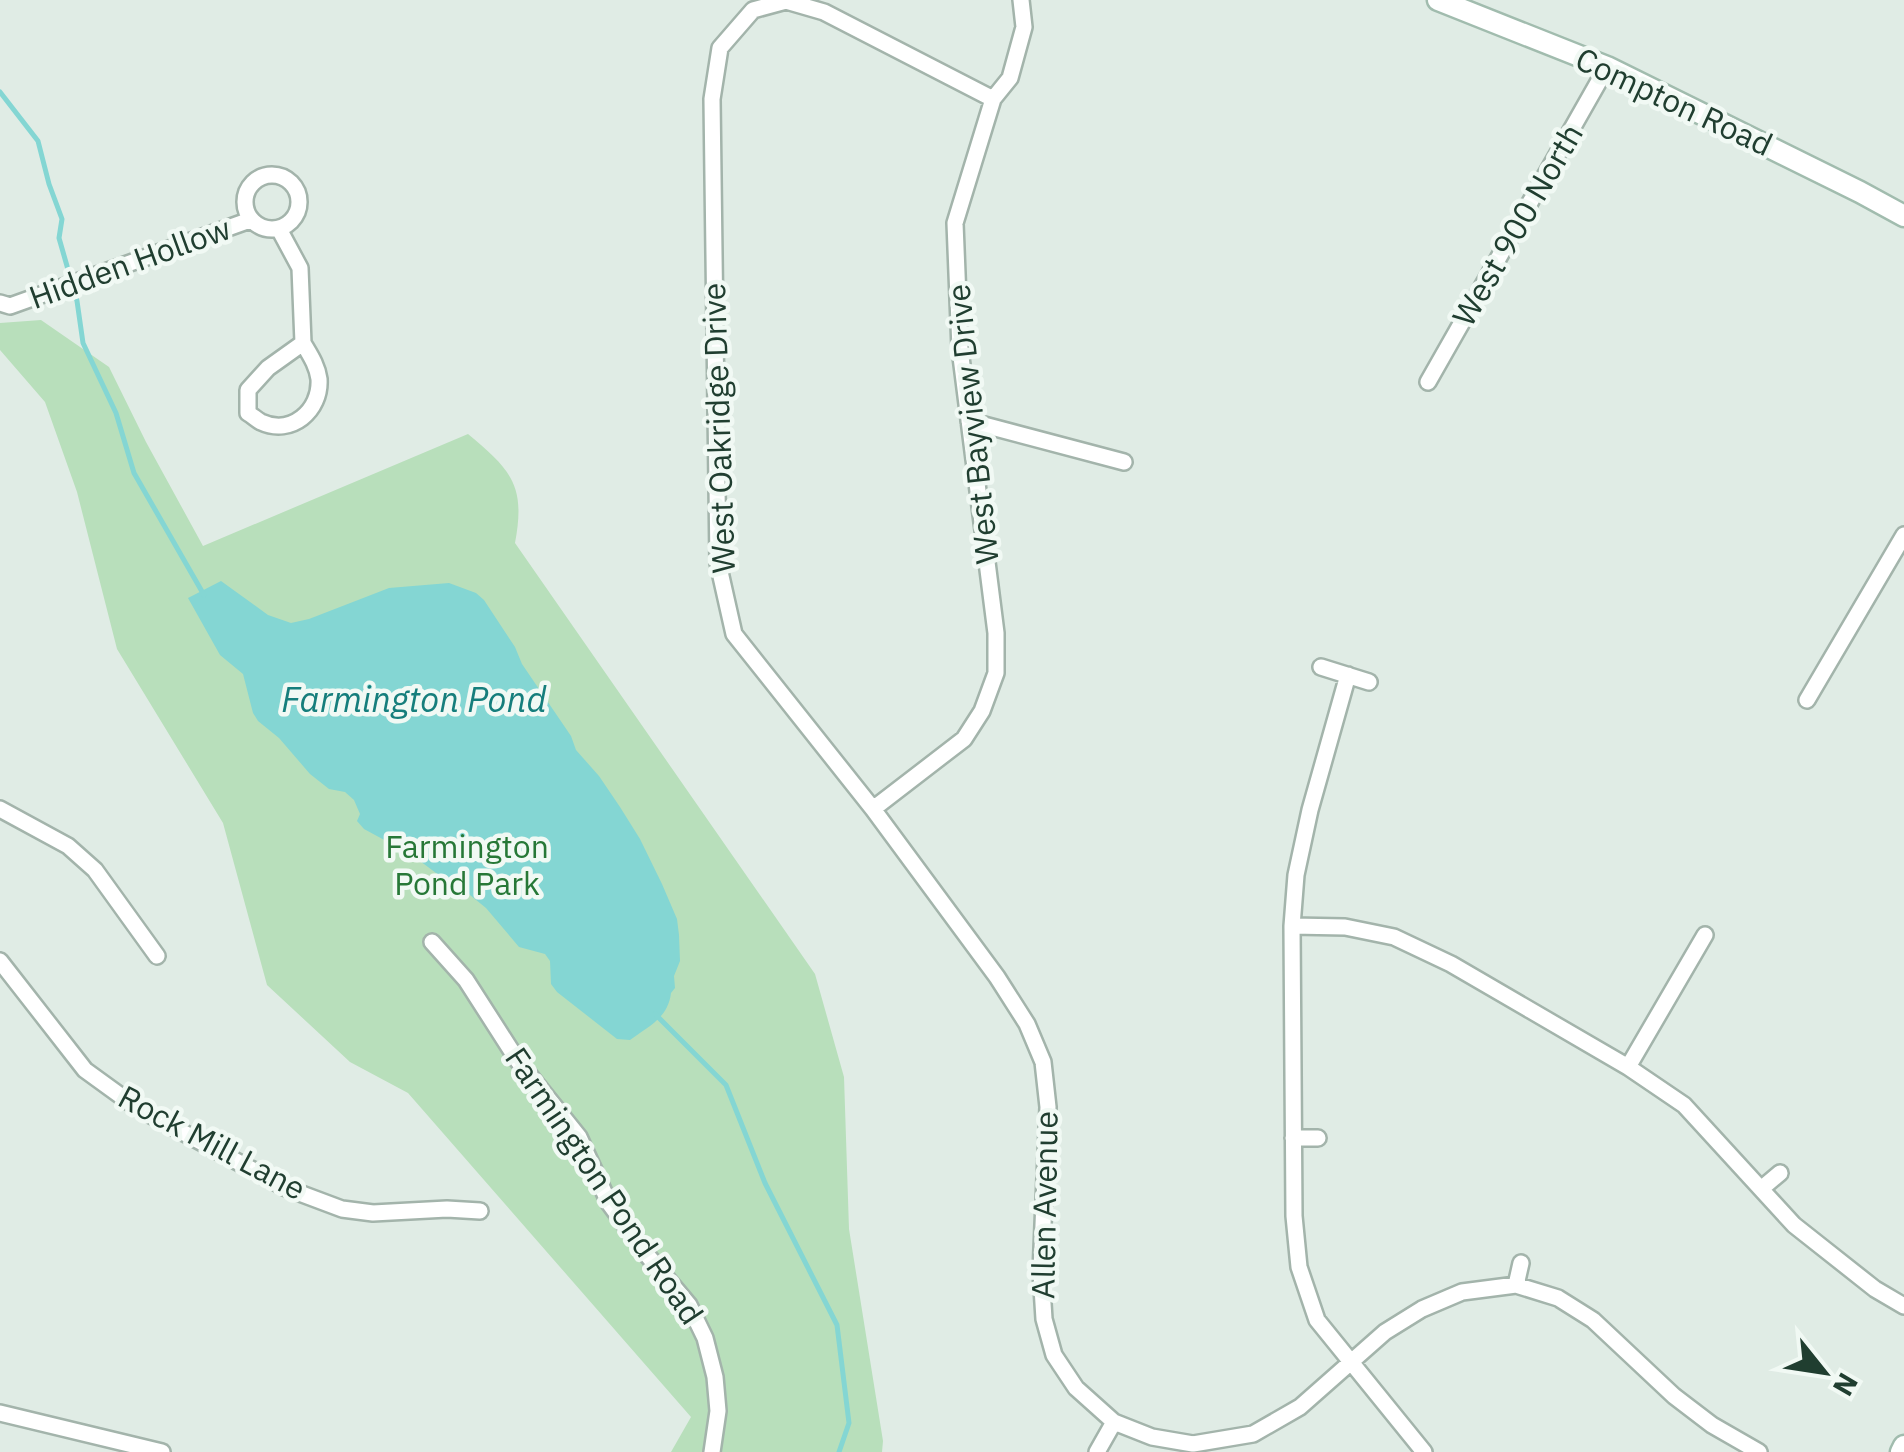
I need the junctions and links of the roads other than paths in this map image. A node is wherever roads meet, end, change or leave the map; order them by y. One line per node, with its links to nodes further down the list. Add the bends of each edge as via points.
1 (1021, 0): 4 (street, West Bayview Drive, via 1024,27 1010,78)
2 (1438, 0): 3 (street, Compton Road)
3 (1607, 67): 5 (street, Compton Road); 10 (street, West 900 North)
4 (993, 99): 11 (street, West Bayview Drive, via 955,223); 19 (street, West Oakridge Drive, via 824,12 786,1 752,10 720,48 712,99 718,563 734,634)
5 (1904, 216)
6 (250, 220): 7 (street, Hidden Hollow); 7 (street, Hidden Hollow, via 244,202 251,184 276,175 292,184 300,201 294,219); 8 (street, Hidden Hollow)
7 (279, 229): 9 (street, Hidden Hollow, via 300,268)
8 (5, 305)
9 (303, 343): 9 (street, Hidden Hollow, via 248,390 248,413 263,423 296,423 311,412 318,379)
10 (1428, 382)
11 (969, 422): 12 (street); 19 (street, West Bayview Drive, via 996,673 964,739)
12 (1124, 462)
13 (1904, 535): 17 (street)
14 (1321, 666): 15 (street)
15 (1348, 675): 16 (street); 20 (street, via 1310,810)
16 (1369, 682)
17 (1807, 700)
18 (0, 810): 23 (street, via 68,846 95,870)
19 (873, 810): 36 (street, Allen Avenue, via 997,978 1043,1062 1044,1319 1054,1354 1076,1388)
20 (1292, 926): 25 (street, via 1394,937); 26 (street)
21 (1705, 934): 25 (street)
22 (432, 942): 38 (street, Farmington Pond Road, via 579,1137 609,1202 688,1305 715,1377)
23 (157, 956)
24 (0, 961): 30 (street, Rock Mill Lane, via 86,1070 136,1107 286,1188 373,1213)
25 (1628, 1067): 29 (street, via 1684,1105)
26 (1293, 1138): 27 (street); 34 (street, via 1299,1267 1318,1320)
27 (1318, 1138)
28 (1780, 1173): 29 (street)
29 (1761, 1189): 33 (street, via 1794,1225)
30 (480, 1211)
31 (1521, 1263): 32 (street)
32 (1516, 1286): 34 (street, Allen Avenue, via 1462,1292 1422,1309); 41 (street, via 1558,1298 1592,1320 1674,1396)
33 (1904, 1306)
34 (1350, 1361): 36 (street, Allen Avenue, via 1300,1407 1253,1434 1193,1444); 40 (street)
35 (0, 1412): 37 (street)
36 (1114, 1422): 39 (street)
37 (162, 1452)
38 (712, 1452)
39 (1097, 1452)
40 (1424, 1452)
41 (1759, 1452)

